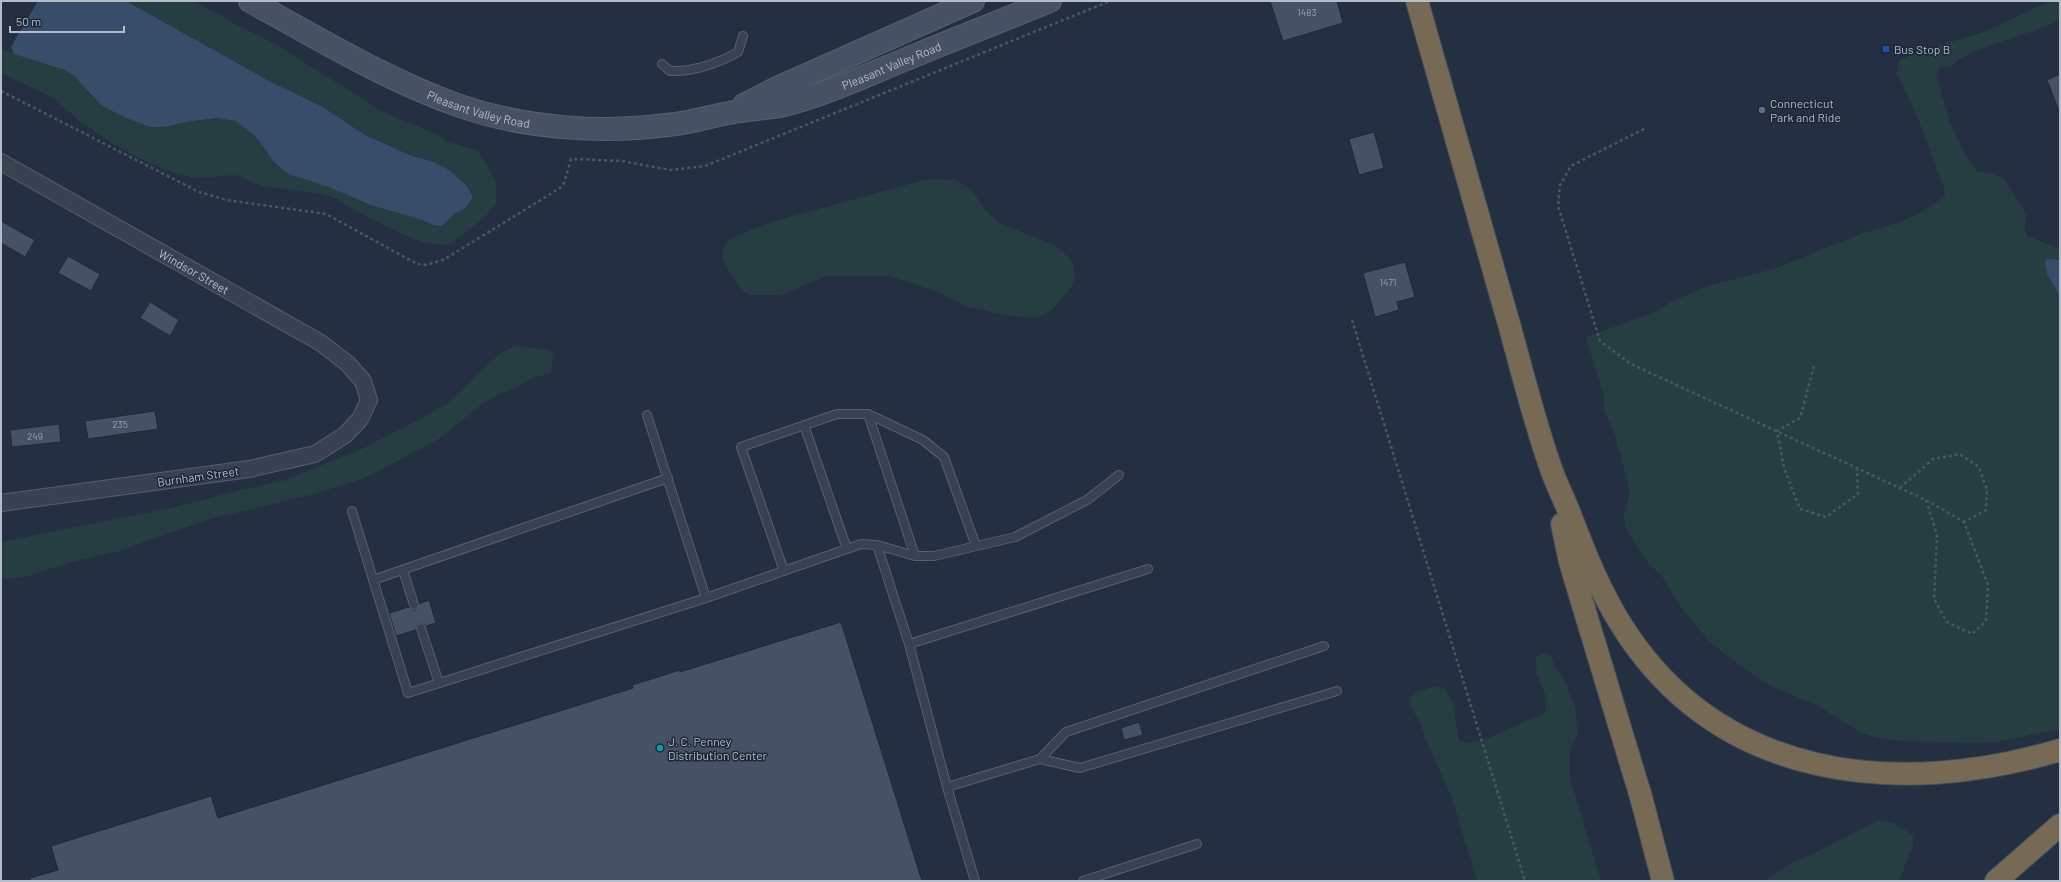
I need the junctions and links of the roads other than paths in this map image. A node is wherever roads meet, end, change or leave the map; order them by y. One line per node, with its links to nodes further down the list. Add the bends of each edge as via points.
1 (250, 1): 7 (main road, Pleasant Valley Road, via 403,83 454,104 488,114 554,125 613,128 677,124)
2 (973, 1): 7 (main road, Pleasant Valley Road, via 777,88)
3 (1050, 1): 7 (main road, Pleasant Valley Road, via 853,82 784,105)
4 (1417, 1): 14 (highway)
5 (743, 36): 6 (lane, via 738,52 729,58 682,72 670,72)
6 (662, 64)
7 (729, 113)
8 (1, 162): 9 (street, Windsor Street, via 321,343 348,364 363,381)
9 (369, 400): 16 (street, Burnham Street, via 360,419 345,435 314,454 249,469)
10 (868, 414): 12 (lane, via 837,414); 19 (lane, via 923,440 944,457); 21 (lane)
11 (647, 415): 15 (lane)
12 (804, 425): 20 (lane); 24 (lane, via 741,447)
13 (1120, 475): 19 (lane, via 1087,500 1016,537)
14 (1554, 475): 33 (highway, via 1596,578 1627,634 1653,667 1679,692 1708,716 1742,737 1779,754 1808,763 1851,772 1883,774 1959,771 2018,761); 40 (highway, via 1570,562 1641,797)
15 (668, 478): 23 (lane); 26 (lane)
16 (1, 502)
17 (352, 511): 25 (lane)
18 (877, 545): 20 (lane, via 862,544); 21 (lane); 29 (lane)
19 (976, 546): 21 (lane, via 934,556)
20 (847, 549): 24 (lane)
21 (915, 556)
22 (1148, 569): 29 (lane)
23 (403, 570): 25 (lane); 27 (lane)
24 (784, 571): 26 (lane)
25 (373, 580): 31 (lane, via 408,693)
26 (706, 598): 31 (lane)
27 (414, 605)
28 (421, 628): 31 (lane)
29 (909, 644): 35 (lane)
30 (1324, 646): 34 (lane, via 1066,732)
31 (439, 683)
32 (1337, 691): 34 (lane, via 1080,768)
33 (2060, 750)
34 (1040, 759): 35 (lane)
35 (947, 787): 38 (lane)
36 (2060, 825): 41 (highway)
37 (1197, 844): 39 (lane)
38 (975, 881)
39 (1083, 881)
40 (1663, 881)
41 (1996, 881)

